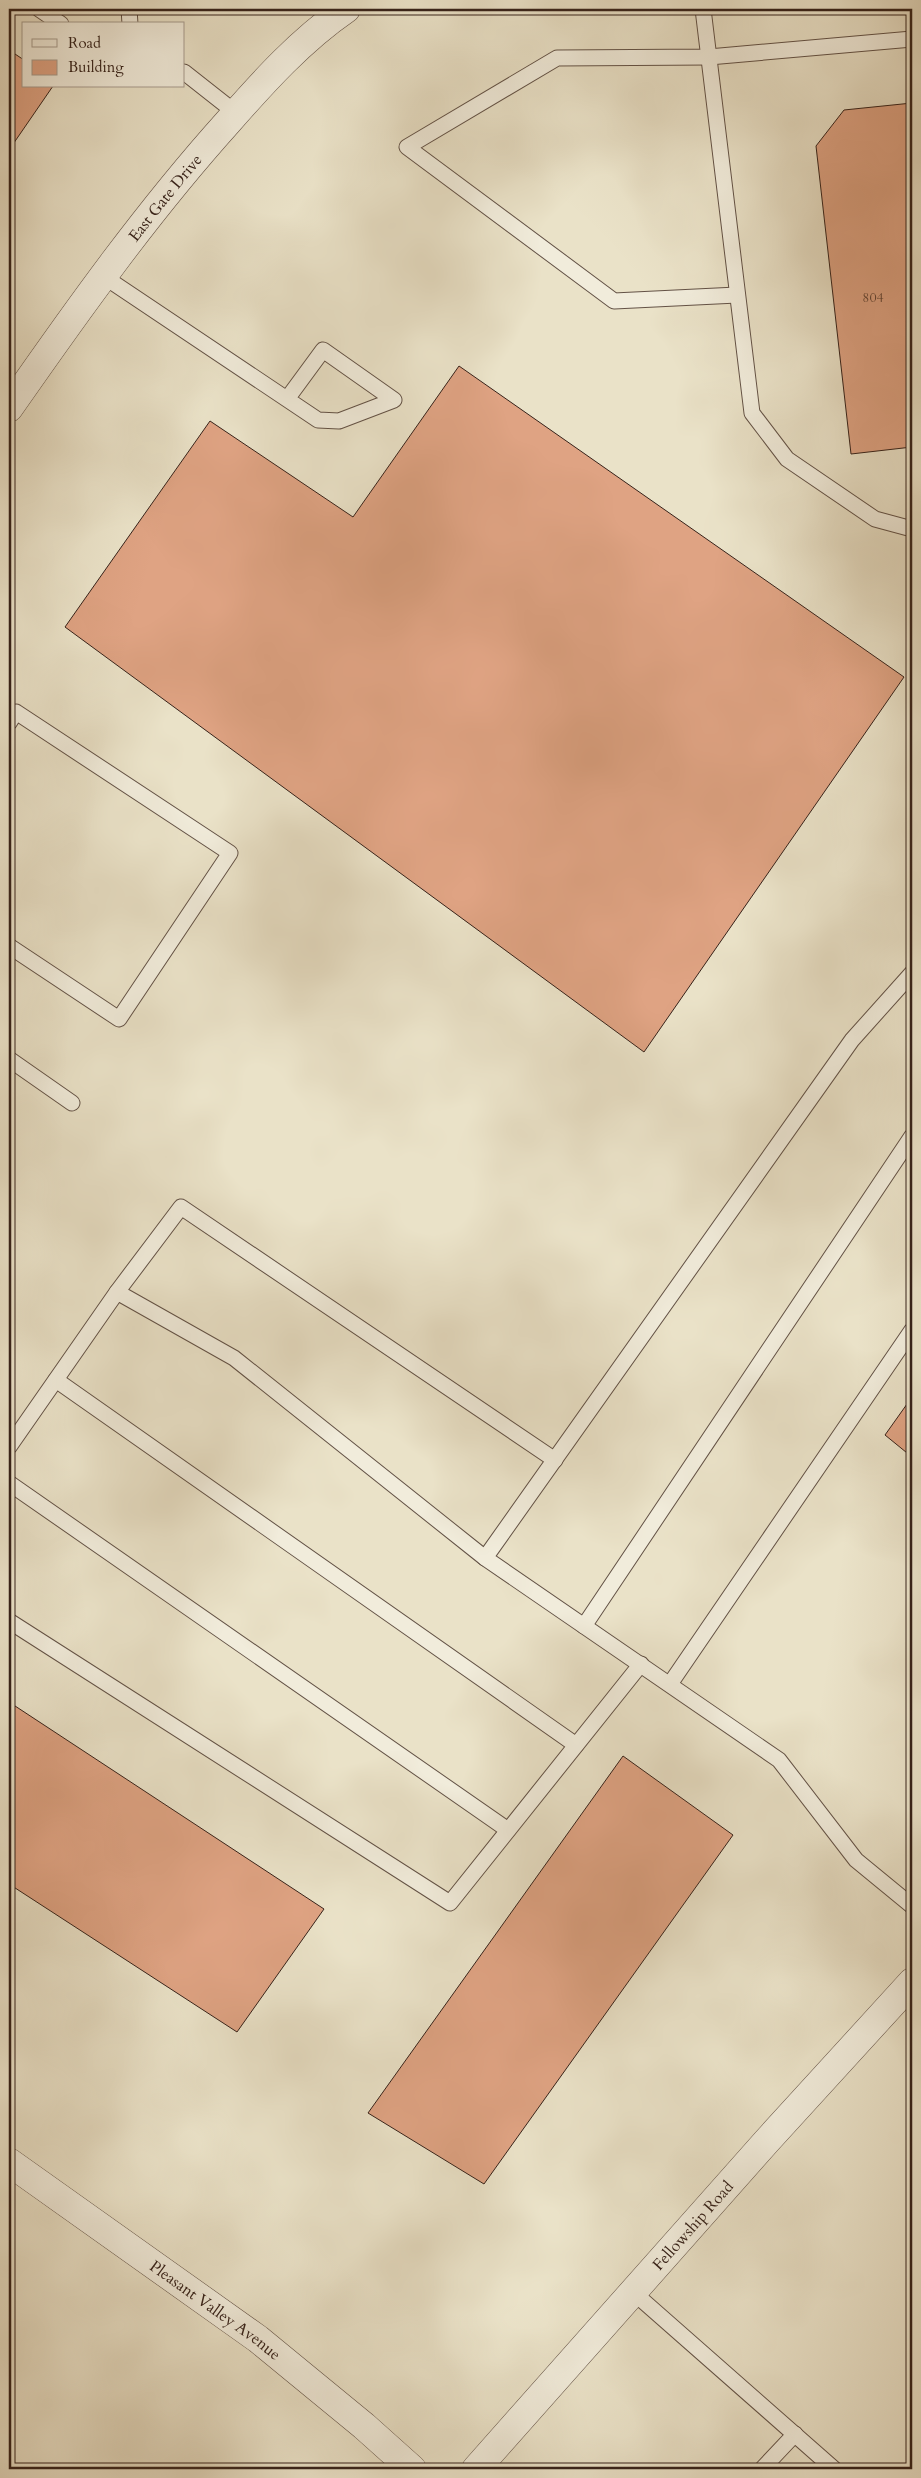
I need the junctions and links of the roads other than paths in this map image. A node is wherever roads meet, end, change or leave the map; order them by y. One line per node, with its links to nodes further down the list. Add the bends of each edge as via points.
1 (39, 9): 5 (lane)
2 (129, 9): 6 (lane)
3 (702, 9): 8 (lane)
4 (332, 12): 10 (street, East Gate Drive)
5 (58, 22)
6 (130, 22)
7 (912, 39): 8 (lane)
8 (709, 57): 12 (lane); 12 (lane, via 557,58 407,147 614,302)
9 (185, 73): 10 (lane)
10 (236, 113): 11 (street, East Gate Drive, via 155,208)
11 (103, 276): 13 (lane); 14 (street, East Gate Drive)
12 (736, 294): 15 (lane, via 752,413 787,459 875,519)
13 (287, 399): 13 (lane, via 318,420 339,421 394,400 323,350)
14 (9, 408)
15 (912, 529)
16 (9, 723): 17 (lane, via 16,712 230,853 119,1019)
17 (9, 946)
18 (912, 973): 26 (lane, via 852,1040)
19 (9, 1059): 20 (lane)
20 (72, 1103)
21 (912, 1136): 30 (lane)
22 (117, 1292): 24 (lane); 26 (lane, via 181,1207); 28 (lane, via 234,1358)
23 (912, 1330): 32 (lane)
24 (56, 1380): 25 (lane); 33 (lane)
25 (9, 1447)
26 (554, 1460): 28 (lane)
27 (9, 1483): 34 (lane)
28 (486, 1558): 30 (lane)
29 (9, 1621): 34 (lane, via 450,1903)
30 (584, 1626): 31 (lane)
31 (641, 1664): 32 (lane); 33 (lane)
32 (670, 1684): 35 (lane, via 779,1760 856,1860)
33 (576, 1746): 34 (lane)
34 (508, 1830)
35 (912, 1906)
36 (912, 1982): 38 (street, Fellowship Road)
37 (9, 2162): 40 (street, Pleasant Valley Avenue, via 258,2339)
38 (633, 2292): 39 (lane); 41 (street, Fellowship Road)
39 (795, 2434): 42 (lane); 43 (lane)
40 (412, 2469)
41 (476, 2469)
42 (762, 2469)
43 (834, 2469)

